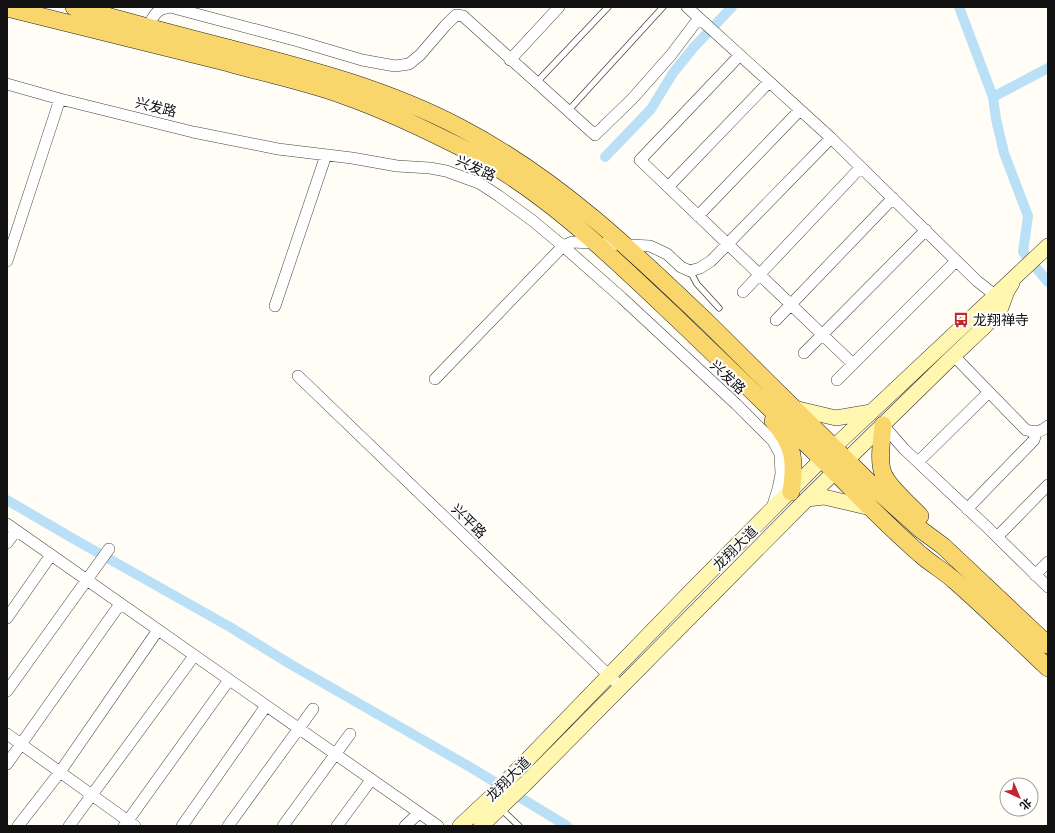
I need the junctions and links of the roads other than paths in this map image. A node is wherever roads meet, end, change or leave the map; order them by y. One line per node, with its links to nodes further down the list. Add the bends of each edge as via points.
1 (74, 7): 9 (main road)
2 (170, 7): 9 (street, via 158,10 152,19); 11 (street, via 362,60 395,66 409,64 456,15 463,16)
3 (558, 7): 11 (street)
4 (608, 7): 13 (lane)
5 (663, 7): 17 (lane)
6 (687, 7): 8 (street)
7 (7, 8): 9 (main road)
8 (700, 19): 10 (street); 17 (street, via 662,66 595,136)
9 (150, 35): 25 (main road, via 344,95 384,111 473,154 504,173 570,220); 26 (main road, via 312,70 394,97 460,128 511,156 573,201)
10 (740, 55): 12 (street); 21 (street, via 640,160)
11 (510, 60): 13 (street)
12 (769, 82): 16 (street); 21 (street)
13 (536, 83): 17 (street)
14 (7, 84): 15 (street, 兴发路)
15 (60, 99): 19 (street, 兴发路, via 193,132 278,149); 30 (street)
16 (800, 110): 18 (street); 23 (street)
17 (567, 111)
18 (831, 138): 20 (street); 27 (street)
19 (326, 155): 28 (street, 兴发路, via 397,166 430,168 479,183 500,196); 37 (street)
20 (861, 168): 22 (street); 33 (street)
21 (668, 187): 23 (street)
22 (893, 198): 24 (street); 36 (street)
23 (698, 216): 27 (street)
24 (926, 230): 31 (street); 40 (street)
25 (595, 243): 26 (street); 28 (street, via 572,242); 43 (main road)
26 (624, 244): 32 (street, via 650,246 667,254 681,267); 49 (main road)
27 (728, 244): 32 (street, via 711,261); 33 (street)
28 (563, 246): 46 (street); 62 (street, 兴发路, via 622,298 773,441 780,454 781,474)
29 (1045, 249): 35 (main road, 龙翔大道, via 1016,277)
30 (7, 261)
31 (956, 261): 35 (street); 44 (street)
32 (690, 271): 38 (lane, via 697,284)
33 (760, 274): 34 (street); 36 (street)
34 (743, 292)
35 (999, 299): 42 (main road, 龙翔大道, via 1000,310); 50 (main road, 龙翔大道)
36 (791, 305): 39 (street); 40 (street)
37 (275, 306)
38 (719, 308)
39 (776, 320)
40 (823, 335): 41 (street); 44 (street)
41 (804, 353)
42 (954, 355): 48 (street); 51 (main road, 龙翔大道)
43 (724, 363): 54 (main road); 58 (main road, via 742,391 781,431 789,445 794,473)
44 (853, 364): 47 (street)
45 (298, 376): 79 (street, 兴平路)
46 (435, 380)
47 (837, 380)
48 (989, 392): 53 (street, via 1026,430); 55 (street)
49 (794, 408): 50 (main road, via 836,418); 54 (main road)
50 (871, 412): 54 (main road, 龙翔大道)
51 (883, 426): 55 (street); 56 (main road, 龙翔大道); 66 (main road, via 882,472 888,482 930,526)
52 (1048, 426): 53 (street)
53 (1036, 432): 61 (street, via 1034,440)
54 (829, 454): 56 (main road); 58 (main road, 龙翔大道)
55 (918, 462): 61 (street)
56 (841, 466): 59 (main road, 龙翔大道); 60 (main road); 66 (main road, via 880,493)
57 (1048, 485): 64 (street)
58 (791, 492): 62 (main road, 龙翔大道)
59 (807, 499): 60 (main road, via 824,497); 81 (main road, 龙翔大道)
60 (871, 508): 78 (main road, via 921,555 972,596)
61 (967, 509): 64 (street)
62 (771, 512): 79 (main road, 龙翔大道)
63 (12, 528): 65 (street); 68 (street)
64 (997, 537): 70 (street)
65 (7, 544)
66 (943, 546): 76 (main road)
67 (109, 548): 71 (street)
68 (51, 555): 71 (street); 74 (street)
69 (1048, 562): 70 (street)
70 (1035, 575): 72 (street)
71 (87, 580): 73 (street); 82 (street)
72 (1048, 587)
73 (120, 604): 75 (street); 88 (street)
74 (7, 618)
75 (158, 630): 77 (street); 91 (street)
76 (1048, 645)
77 (194, 656): 80 (street); 93 (street)
78 (1048, 668)
79 (609, 676): 81 (street, 兴平路); 94 (main road, 龙翔大道, via 510,777)
80 (229, 680): 83 (street); 96 (street)
81 (621, 687): 94 (main road, 龙翔大道, via 524,784)
82 (7, 691)
83 (266, 706): 85 (street); 99 (street)
84 (313, 709): 85 (street)
85 (299, 729): 89 (street); 100 (street)
86 (7, 734): 88 (street)
87 (350, 734): 89 (street)
88 (21, 745): 90 (street); 91 (street)
89 (335, 755): 92 (street); 101 (street)
90 (7, 764)
91 (60, 772): 93 (street); 97 (street)
92 (371, 780): 95 (street); 102 (street)
93 (92, 795): 96 (street); 98 (street)
94 (500, 802): 105 (main road, 龙翔大道); 106 (main road, 龙翔大道); 107 (lane)
95 (419, 813): 103 (street); 104 (street)
96 (129, 824)
97 (18, 826)
98 (69, 826)
99 (182, 826)
100 (228, 826)
101 (283, 826)
102 (337, 826)
103 (405, 826)
104 (438, 826)
105 (460, 826)
106 (481, 826)
107 (519, 826)

